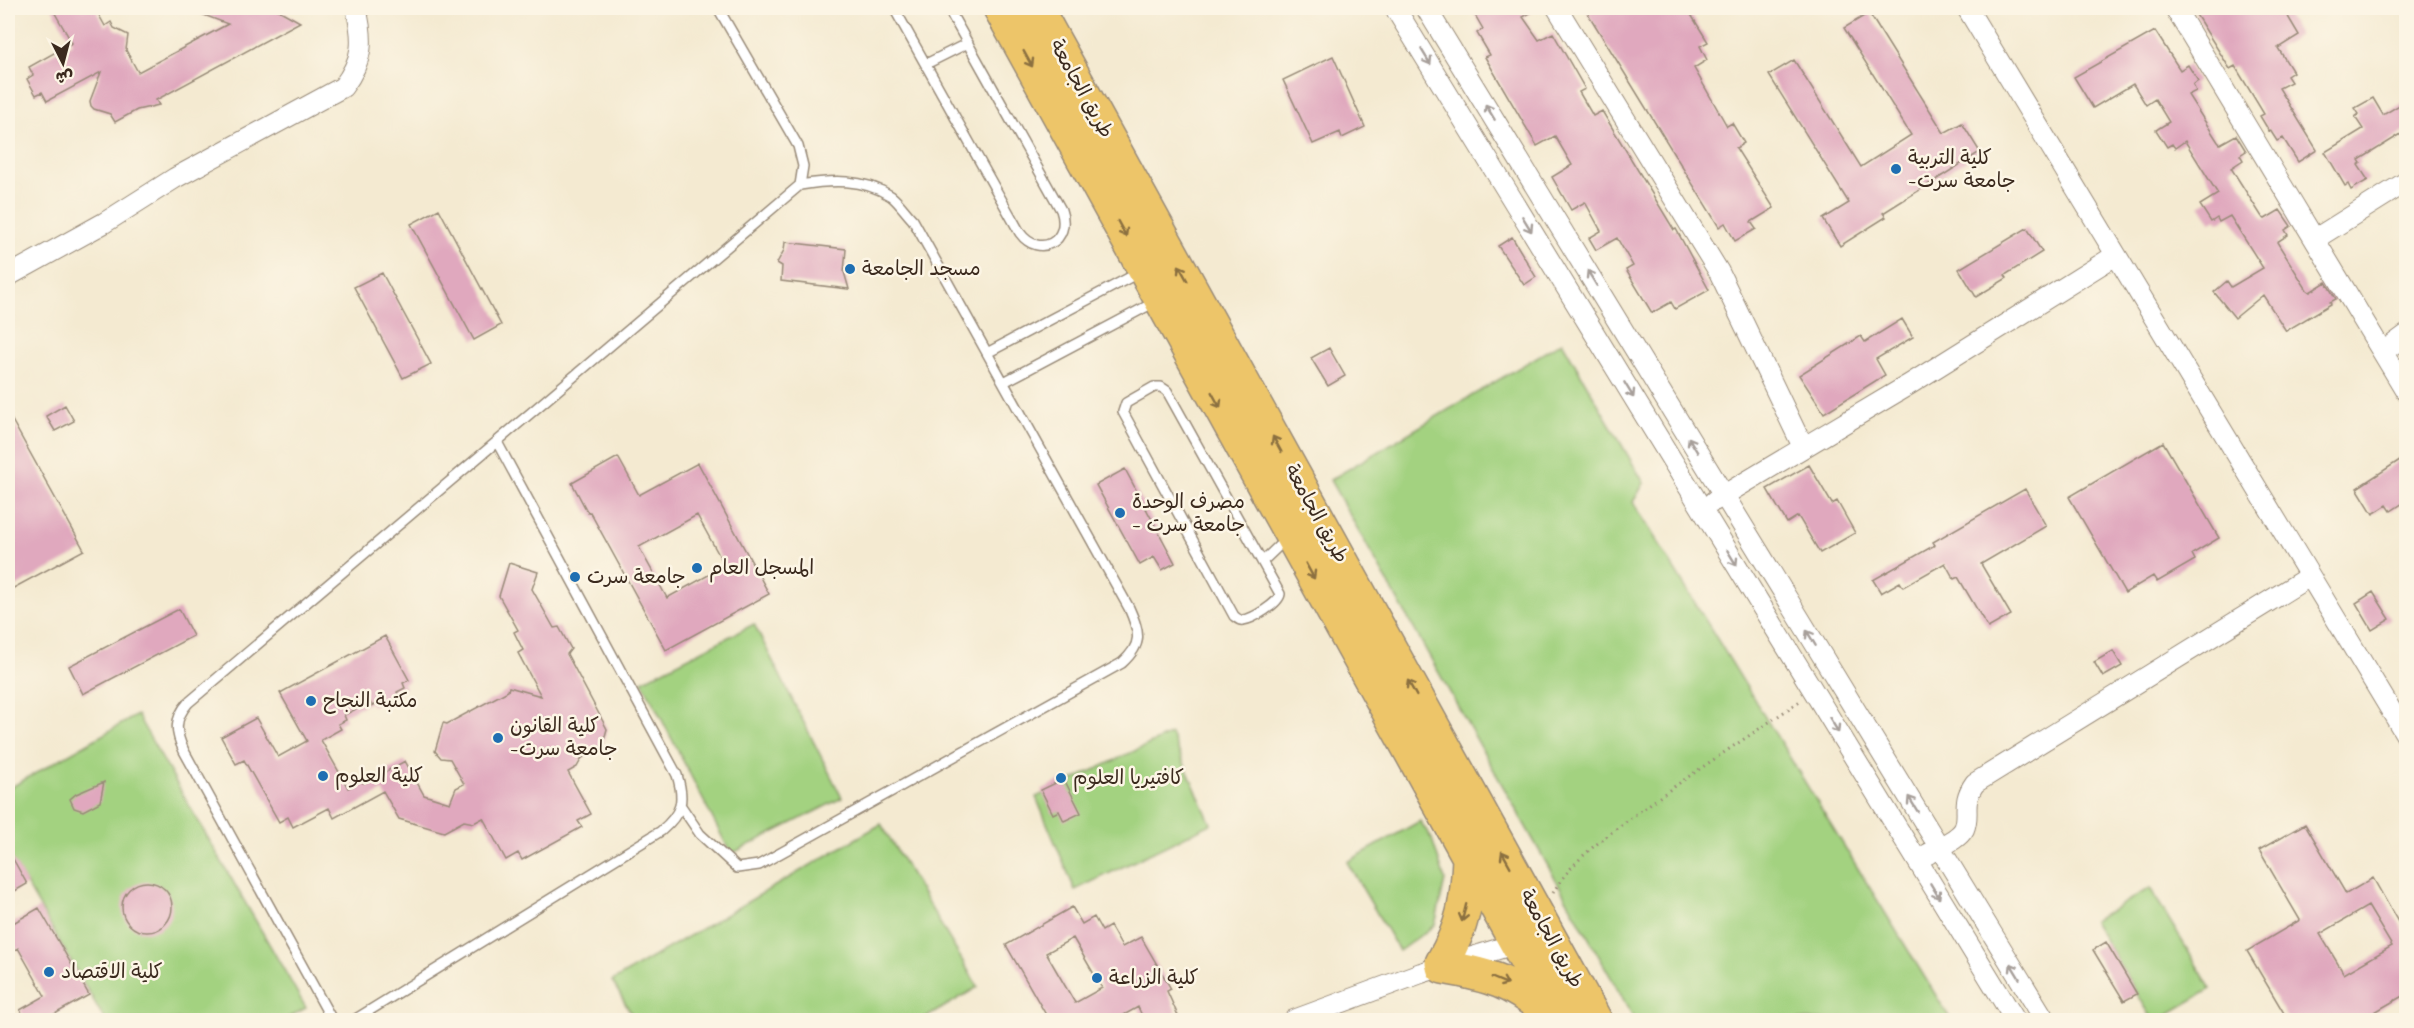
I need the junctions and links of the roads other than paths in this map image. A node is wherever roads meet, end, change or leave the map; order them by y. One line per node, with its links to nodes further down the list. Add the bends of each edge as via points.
1 (356, 8): 19 (street, via 362,48 354,72 343,87 175,178)
2 (718, 8): 15 (lane, via 798,147 803,166)
3 (894, 8): 13 (lane)
4 (948, 8): 12 (lane)
5 (1000, 8): 18 (highway, طريق الجامعة, one-way to 18)
6 (1036, 8): 38 (highway, طريق الجامعة, one-way to 6)
7 (1395, 8): 29 (street, one-way to 29)
8 (1426, 8): 28 (street, one-way to 8)
9 (1557, 8): 27 (street, via 1719,272)
10 (1967, 8): 17 (street)
11 (2175, 8): 16 (street)
12 (968, 43): 13 (lane); 13 (lane, via 1061,210 1064,228 1053,243 1043,246 1025,241)
13 (926, 64)
14 (2406, 182): 16 (street)
15 (800, 185): 23 (lane, via 831,180 862,184 891,197 913,220); 26 (lane)
16 (2315, 239): 22 (street)
17 (2116, 255): 27 (street); 32 (street)
18 (1145, 269): 20 (highway, طريق الجامعة); 23 (lane)
19 (8, 276)
20 (1161, 299): 24 (lane); 30 (highway, طريق الجامعة, one-way to 30)
21 (2406, 335): 22 (street)
22 (2383, 352): 25 (street)
23 (987, 353): 24 (lane)
24 (1004, 382): 34 (lane, via 1129,608 1138,638 1133,652 1122,663 759,865 737,868 700,834)
25 (2406, 391)
26 (497, 442): 34 (lane, via 677,775 682,790); 41 (lane, via 188,703 177,718 184,751)
27 (1803, 447): 28 (street)
28 (1724, 495): 29 (street); 35 (street, one-way to 28)
29 (1701, 508): 37 (street, one-way to 37)
30 (1290, 535): 31 (lane); 36 (highway, طريق الجامعة, one-way to 36)
31 (1262, 562): 31 (lane, via 1278,591 1278,601 1239,620 1123,412 1125,403 1154,387 1167,391)
32 (2310, 576): 33 (street); 35 (street, via 1975,783 1965,802 1963,830)
33 (2406, 735)
34 (681, 806): 42 (lane, via 674,820 661,831)
35 (1939, 847): 37 (street); 47 (street, one-way to 35)
36 (1469, 858): 39 (highway, طريق الجامعة); 40 (highway, one-way to 40, via 1463,916 1456,938)
37 (1917, 861): 46 (street, one-way to 46)
38 (1543, 925): 39 (street); 45 (highway, طريق الجامعة)
39 (1513, 937): 40 (street); 44 (highway, طريق الجامعة)
40 (1436, 968): 43 (street); 44 (highway, one-way to 44, via 1488,975 1526,994)
41 (332, 1020)
42 (354, 1020)
43 (1294, 1020)
44 (1559, 1020)
45 (1595, 1020)
46 (2015, 1020)
47 (2045, 1020)

